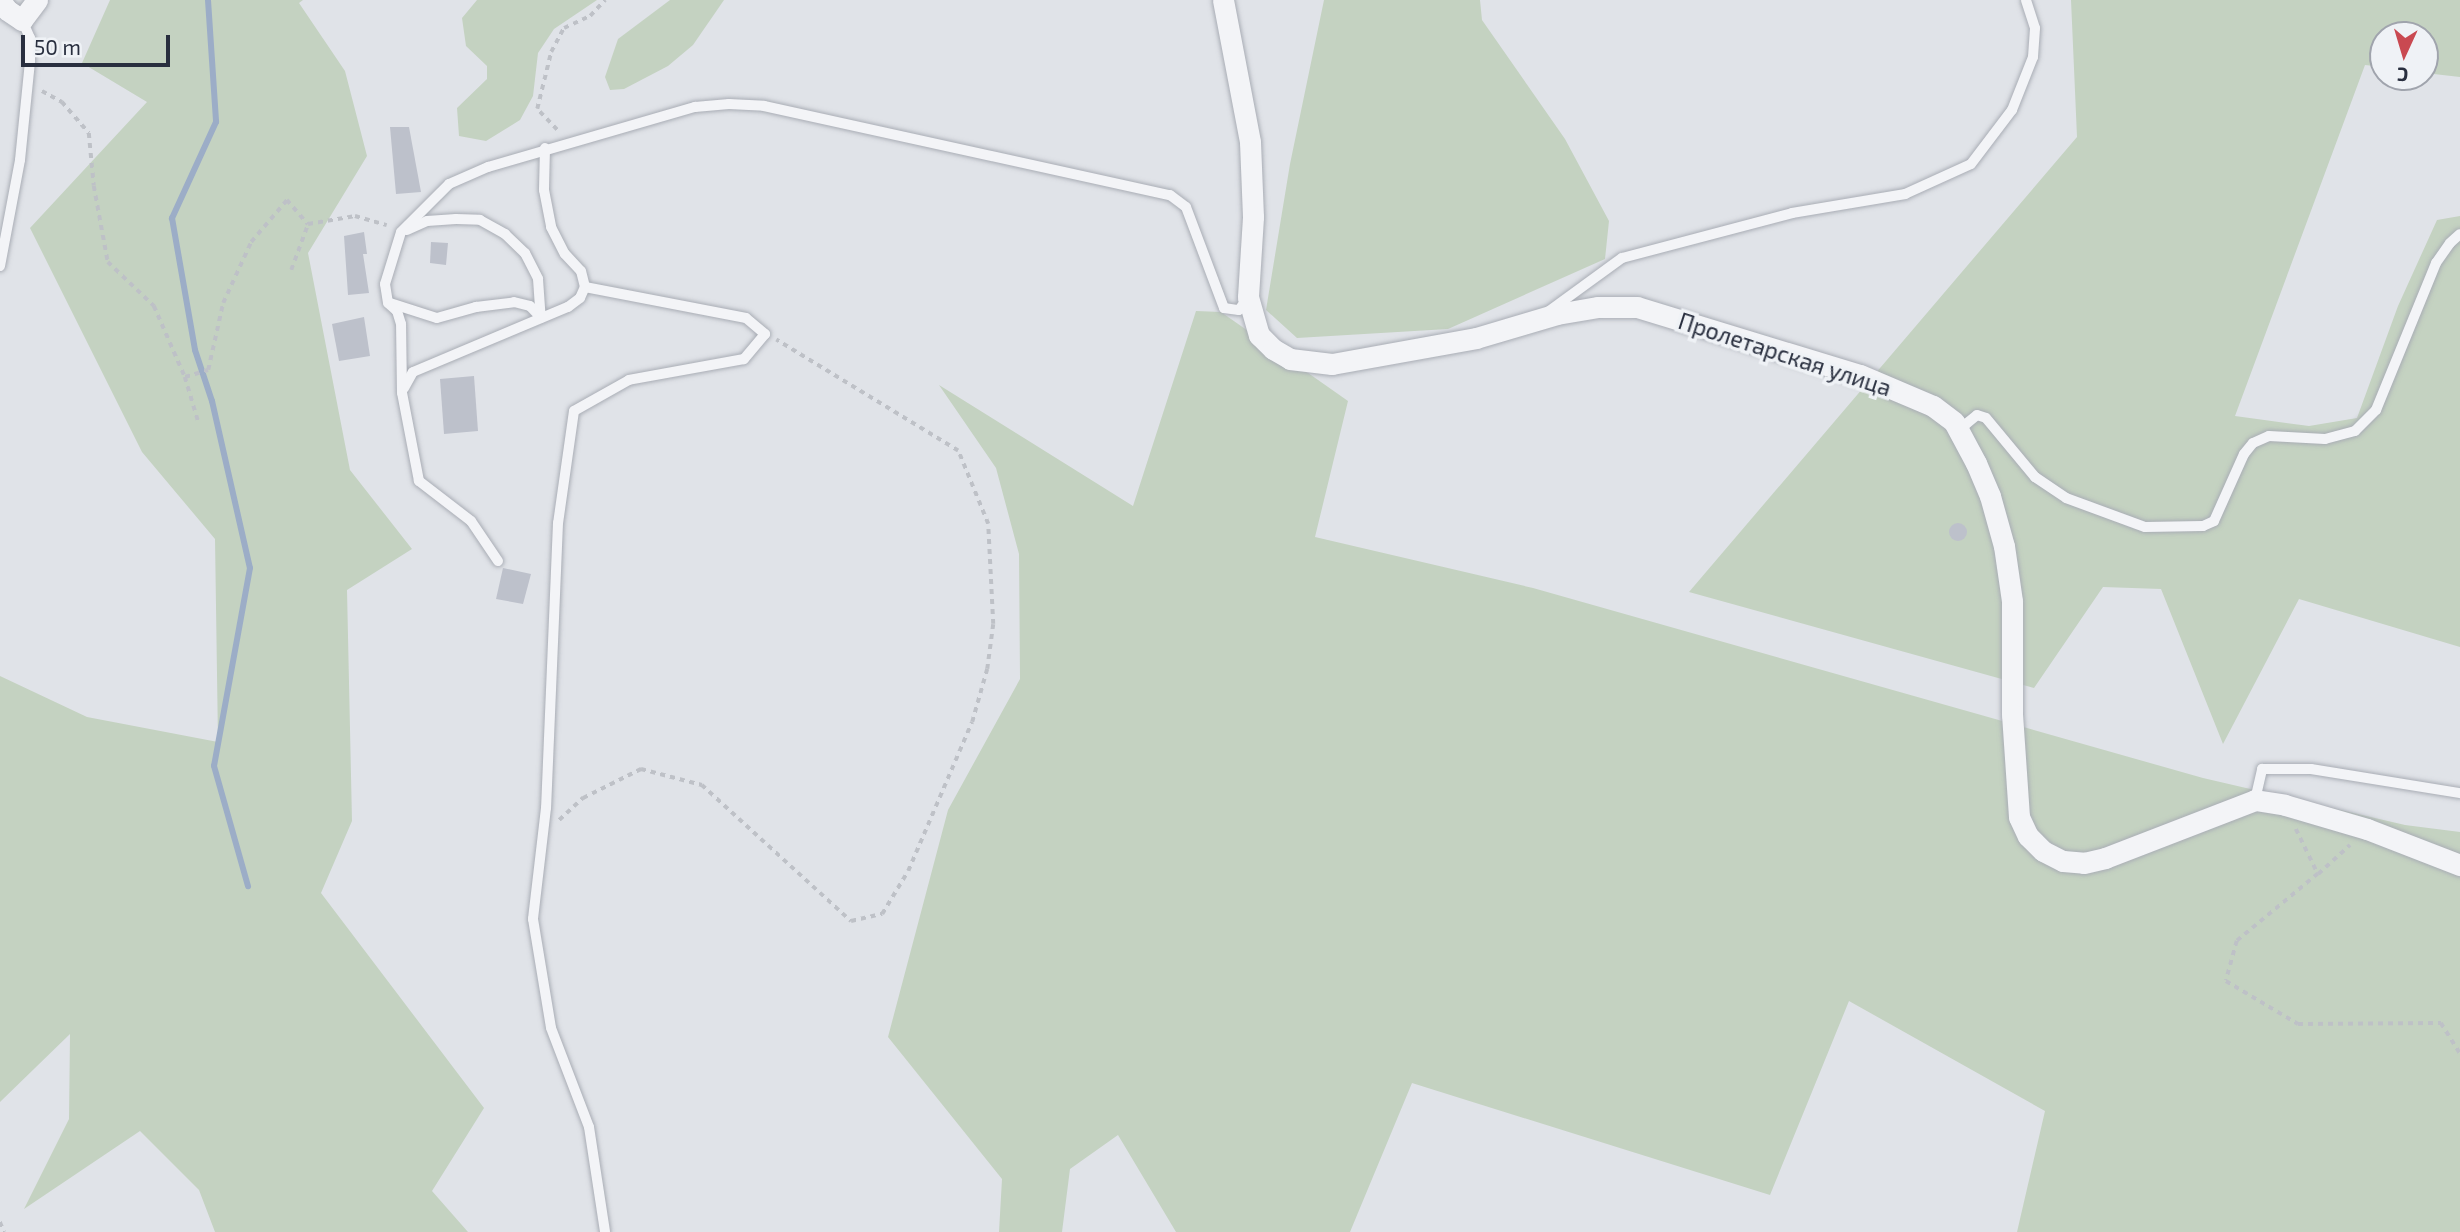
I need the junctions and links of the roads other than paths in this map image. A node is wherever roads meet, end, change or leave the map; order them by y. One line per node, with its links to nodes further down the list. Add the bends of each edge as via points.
1 (37, 0): 4 (street)
2 (1223, 0): 10 (street, Пролетарская улица, via 1250,142)
3 (2026, 0): 13 (lane, via 2035,28 2033,57 2012,110 1971,164 1905,194 1792,212 1622,258)
4 (7, 12): 8 (lane, via 30,38 20,160)
5 (545, 148): 6 (lane, via 449,184); 9 (lane, via 544,190 551,226 565,254 581,271); 10 (lane, via 695,107 764,106 1170,195 1186,207 1224,307 1239,310)
6 (401, 232): 11 (lane, via 385,284); 12 (lane, via 427,222 456,219 480,220 505,234 526,253 538,279)
7 (2460, 234): 15 (lane, via 2436,263 2376,410 2355,431 2325,439 2269,436 2253,443 2214,521 2203,526 2145,527 2077,503 2035,477 1986,418 1977,415 1966,424)
8 (0, 266)
9 (585, 287): 12 (lane, via 568,307); 20 (lane, via 746,318 765,334 744,359 629,380 574,411 558,523 542,836 533,919 551,1028 589,1126)
10 (1248, 297): 13 (street, Пролетарская улица, via 1259,335 1282,354 1310,363 1411,352)
11 (388, 303): 12 (lane, via 437,318 514,302 530,306); 14 (lane, via 401,324)
12 (541, 318): 14 (lane, via 413,372)
13 (1535, 321): 15 (street, Пролетарская улица, via 1598,307 1637,307 1860,375 1933,406)
14 (402, 393): 16 (lane, via 419,481 471,521)
15 (1954, 422): 18 (street, via 1990,496 2004,546 2012,601 2012,714 2019,817 2028,836 2063,861 2084,863)
16 (498, 561)
17 (2460, 793): 18 (lane, via 2311,769 2262,769)
18 (2255, 800): 19 (street, via 2367,828)
19 (2460, 865)
20 (605, 1232)

